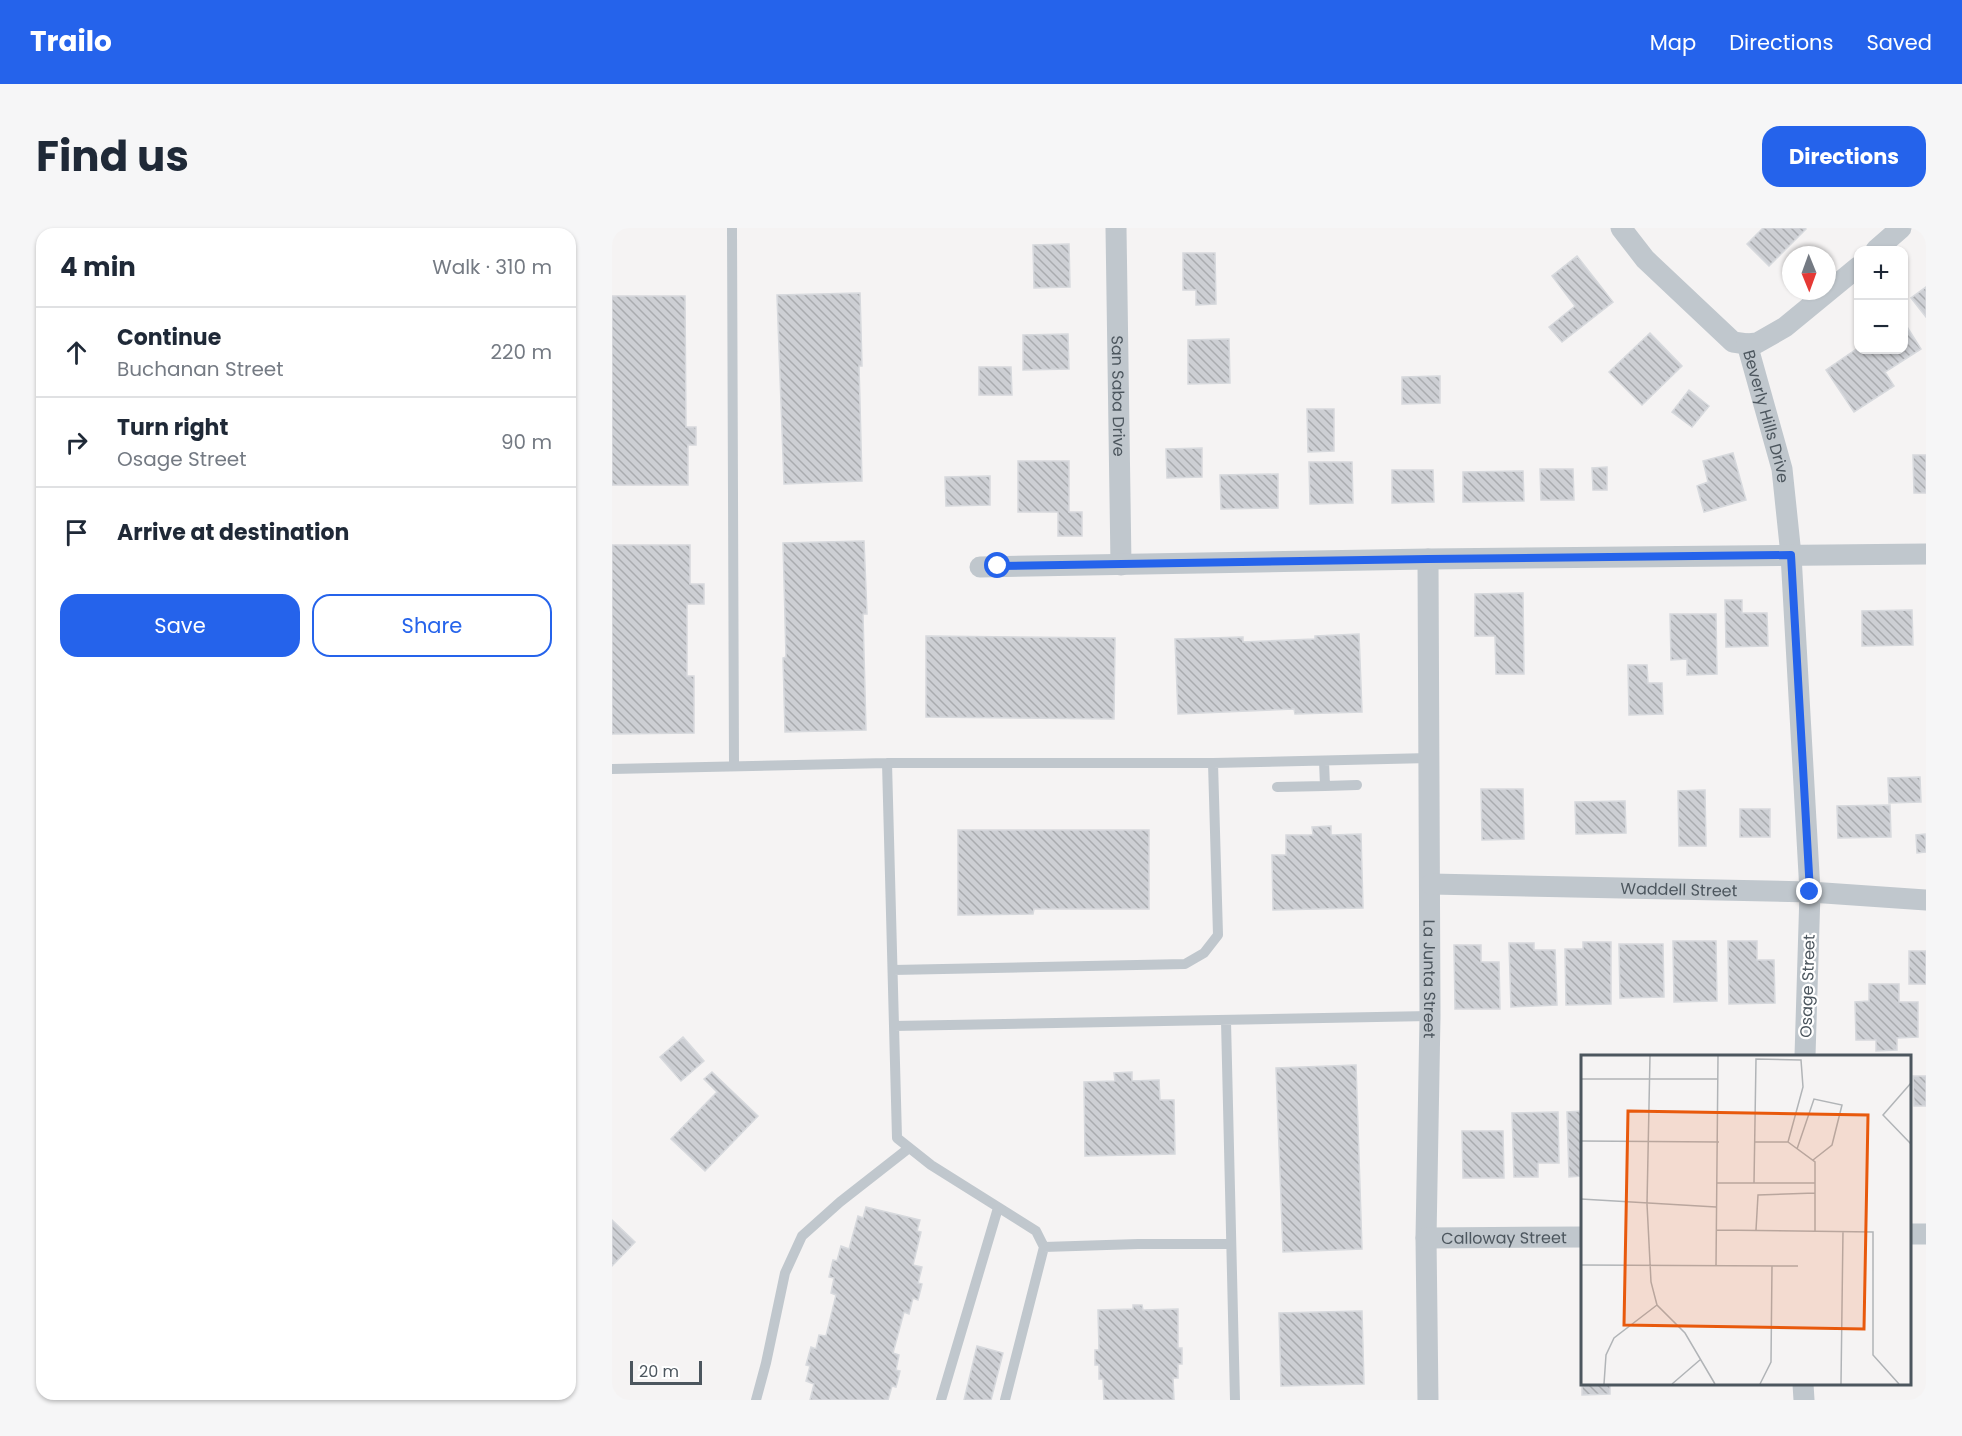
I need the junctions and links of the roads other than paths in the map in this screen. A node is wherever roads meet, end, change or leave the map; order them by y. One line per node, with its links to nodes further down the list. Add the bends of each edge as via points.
1 (732, 228): 17 (lane)
2 (1116, 228): 11 (street, San Saba Drive)
3 (1622, 228): 7 (street, Beverly Hills Drive, via 1645,259 1733,342)
4 (1901, 228): 5 (street)
5 (1881, 246)
6 (1854, 270): 7 (street, via 1785,327 1758,343)
7 (1747, 344): 9 (street, Beverly Hills Drive, via 1782,469)
8 (1926, 554): 9 (street)
9 (1791, 555): 10 (street); 23 (street, Osage Street)
10 (1428, 559): 11 (street); 13 (street, La Junta Street)
11 (1121, 565): 12 (street)
12 (980, 567)
13 (1430, 758): 14 (lane); 22 (street, La Junta Street)
14 (1324, 761): 16 (lane); 20 (lane)
15 (887, 763): 16 (lane); 17 (lane); 25 (lane)
16 (1213, 764): 25 (lane, via 1218,935 1204,953 1185,964)
17 (734, 766): 18 (lane)
18 (612, 770)
19 (1357, 785): 20 (lane)
20 (1325, 786): 21 (lane)
21 (1276, 787)
22 (1431, 884): 23 (street, Waddell Street); 26 (street, La Junta Street)
23 (1810, 892): 24 (street, Waddell Street); 29 (street, Osage Street)
24 (1926, 900)
25 (893, 970): 28 (lane)
26 (1431, 1016): 27 (lane); 33 (street, La Junta Street)
27 (1226, 1021): 28 (lane); 34 (lane)
28 (894, 1026): 30 (lane, via 897,1138)
29 (1805, 1055)
30 (909, 1148): 31 (lane); 36 (lane, via 802,1236 784,1274)
31 (998, 1208): 35 (lane, via 1036,1231); 37 (lane)
32 (1581, 1237): 33 (street, Calloway Street)
33 (1426, 1238): 40 (street, La Junta Street)
34 (1231, 1244): 35 (lane); 39 (lane)
35 (1044, 1247): 38 (lane)
36 (756, 1400)
37 (941, 1400)
38 (1005, 1400)
39 (1235, 1400)
40 (1428, 1400)

